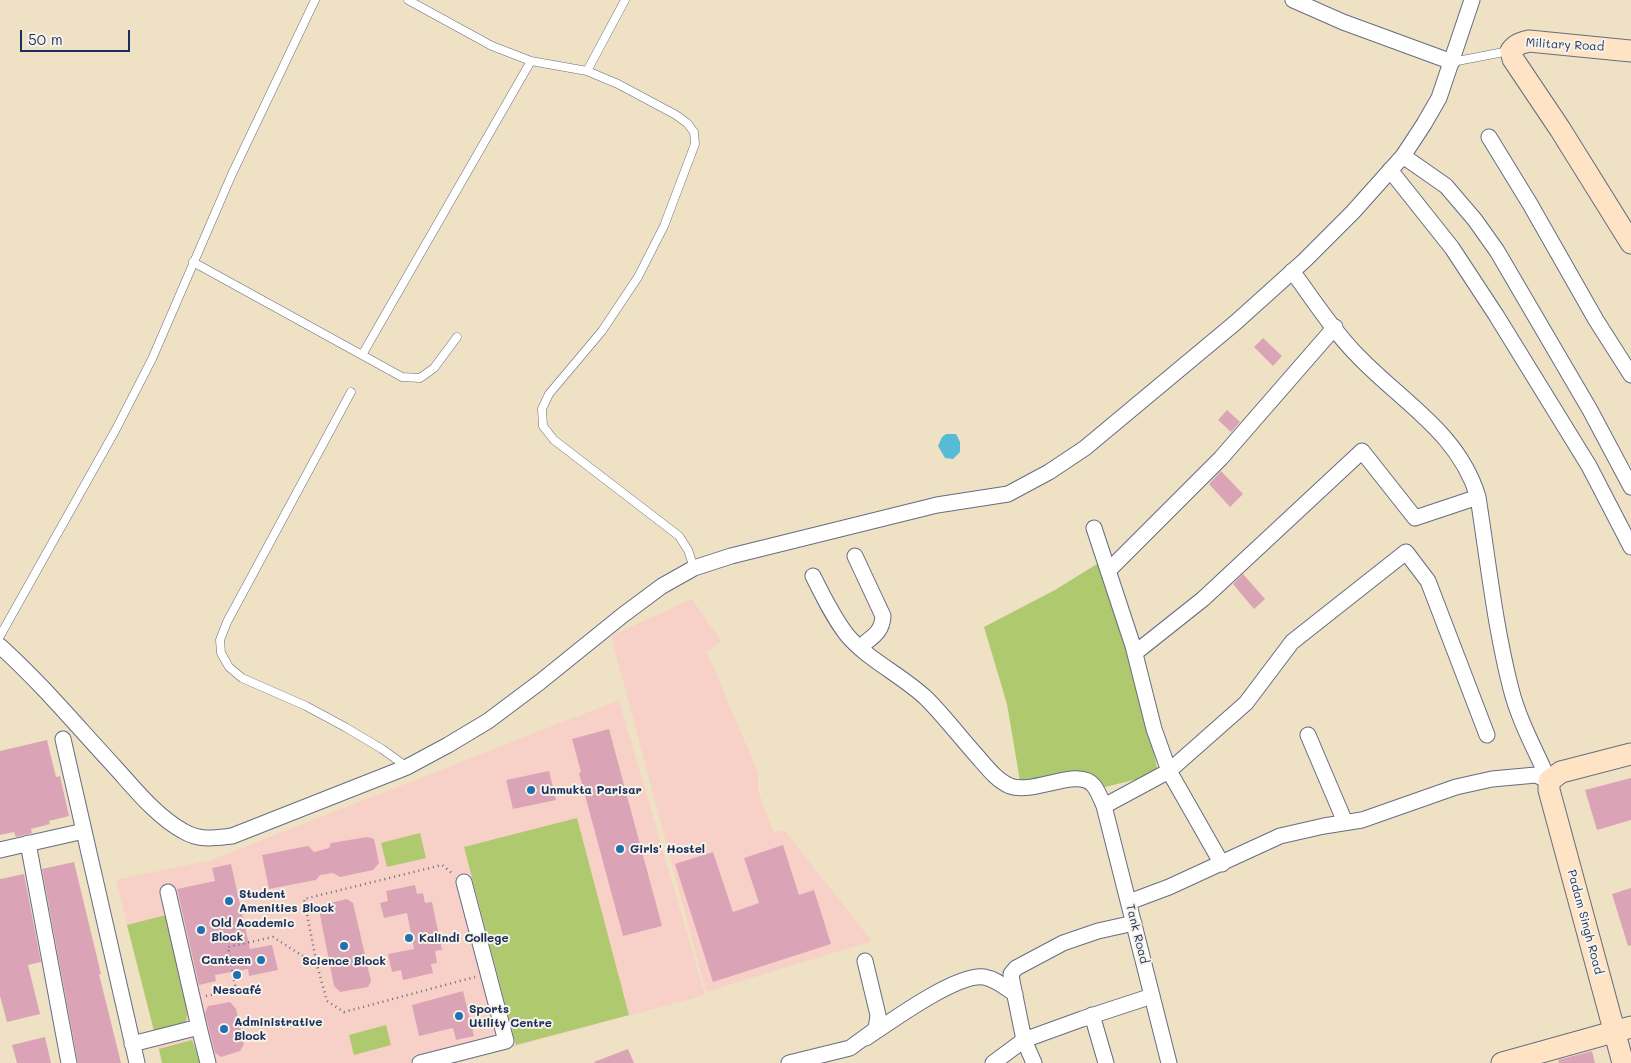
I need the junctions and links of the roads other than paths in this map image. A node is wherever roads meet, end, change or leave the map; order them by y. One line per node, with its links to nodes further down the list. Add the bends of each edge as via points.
1 (314, 0): 15 (lane)
2 (408, 0): 8 (lane, via 492,46)
3 (626, 0): 10 (lane)
4 (1293, 0): 9 (street)
5 (1472, 0): 9 (street)
6 (1631, 50): 7 (street, Military Road, via 1529,41 1515,46)
7 (1512, 55): 9 (lane); 14 (street)
8 (531, 61): 10 (lane); 19 (lane)
9 (1452, 62): 12 (street, via 1439,98)
10 (587, 71): 27 (lane, via 618,84 687,122 694,132 695,144 664,226 638,277 602,330 549,394 542,409 544,426 554,440 679,536)
11 (1489, 137): 20 (street)
12 (1402, 156): 13 (street); 22 (street, via 1446,186 1497,251)
13 (1390, 170): 16 (street, via 1347,219); 25 (street, via 1452,248 1496,315 1589,466)
14 (1631, 243)
15 (193, 262): 19 (lane); 30 (lane, via 152,359 115,431)
16 (1292, 271): 17 (street); 27 (street, via 1085,448 1027,485 1008,494 937,505)
17 (1335, 328): 23 (street, via 1358,356 1438,430 1465,466); 28 (street, via 1221,458)
18 (456, 337): 19 (lane, via 434,368 420,378 402,377)
19 (362, 355)
20 (1631, 375)
21 (351, 392): 38 (lane, via 227,622 220,640 221,653 229,667 242,678 345,727)
22 (1631, 487)
23 (1478, 497): 33 (street, via 1415,518 1362,451 1203,599); 40 (street, via 1511,690)
24 (1094, 528): 28 (street)
25 (1631, 547)
26 (855, 556): 32 (street, via 883,616 882,626)
27 (694, 568): 38 (street, via 662,586 488,721)
28 (1108, 571): 33 (street)
29 (813, 576): 32 (street, Tank Road, via 830,609)
30 (0, 636)
31 (0, 646): 38 (street, via 164,818 185,832 208,840 232,836)
32 (860, 647): 41 (street, Tank Road, via 927,699 993,774 1011,786 1032,788 1083,778 1093,785)
33 (1135, 653): 39 (street, via 1154,729)
34 (1308, 735): 42 (street)
35 (1487, 735): 39 (street, via 1428,581 1406,552 1292,642 1246,703)
36 (63, 740): 43 (street)
37 (1631, 754): 40 (street, via 1560,772)
38 (406, 767)
39 (1169, 770): 41 (street); 46 (street)
40 (1548, 781): 42 (street, via 1536,775 1456,787 1362,820); 56 (street, Padam Singh Road)
41 (1104, 806): 49 (street, Tank Road)
42 (1345, 822): 46 (street, via 1280,836)
43 (84, 831): 44 (street); 59 (street)
44 (28, 844): 45 (street); 61 (street)
45 (0, 850)
46 (1222, 864): 49 (street)
47 (464, 882): 64 (street, via 506,1040)
48 (168, 892): 55 (street)
49 (1129, 902): 50 (street, Tank Road)
50 (1134, 923): 52 (street, via 1064,943 1016,968 1011,974); 53 (street, Tank Road)
51 (865, 961): 57 (street, via 878,1015 876,1029)
52 (1015, 994): 57 (street, via 994,980 975,978 949,986); 58 (street)
53 (1152, 996): 54 (street); 69 (street, Tank Road)
54 (1092, 1015): 58 (street); 68 (street)
55 (198, 1027): 59 (street); 63 (street)
56 (1623, 1029): 60 (street); 71 (street, Padam Singh Road)
57 (866, 1038): 65 (street, via 850,1048)
58 (1024, 1040): 66 (street); 67 (street)
59 (132, 1044): 62 (street)
60 (1549, 1056): 70 (street)
61 (69, 1063)
62 (137, 1063)
63 (208, 1063)
64 (420, 1063)
65 (789, 1063)
66 (993, 1063)
67 (1034, 1063)
68 (1106, 1063)
69 (1170, 1063)
70 (1505, 1063)
71 (1623, 1063)

